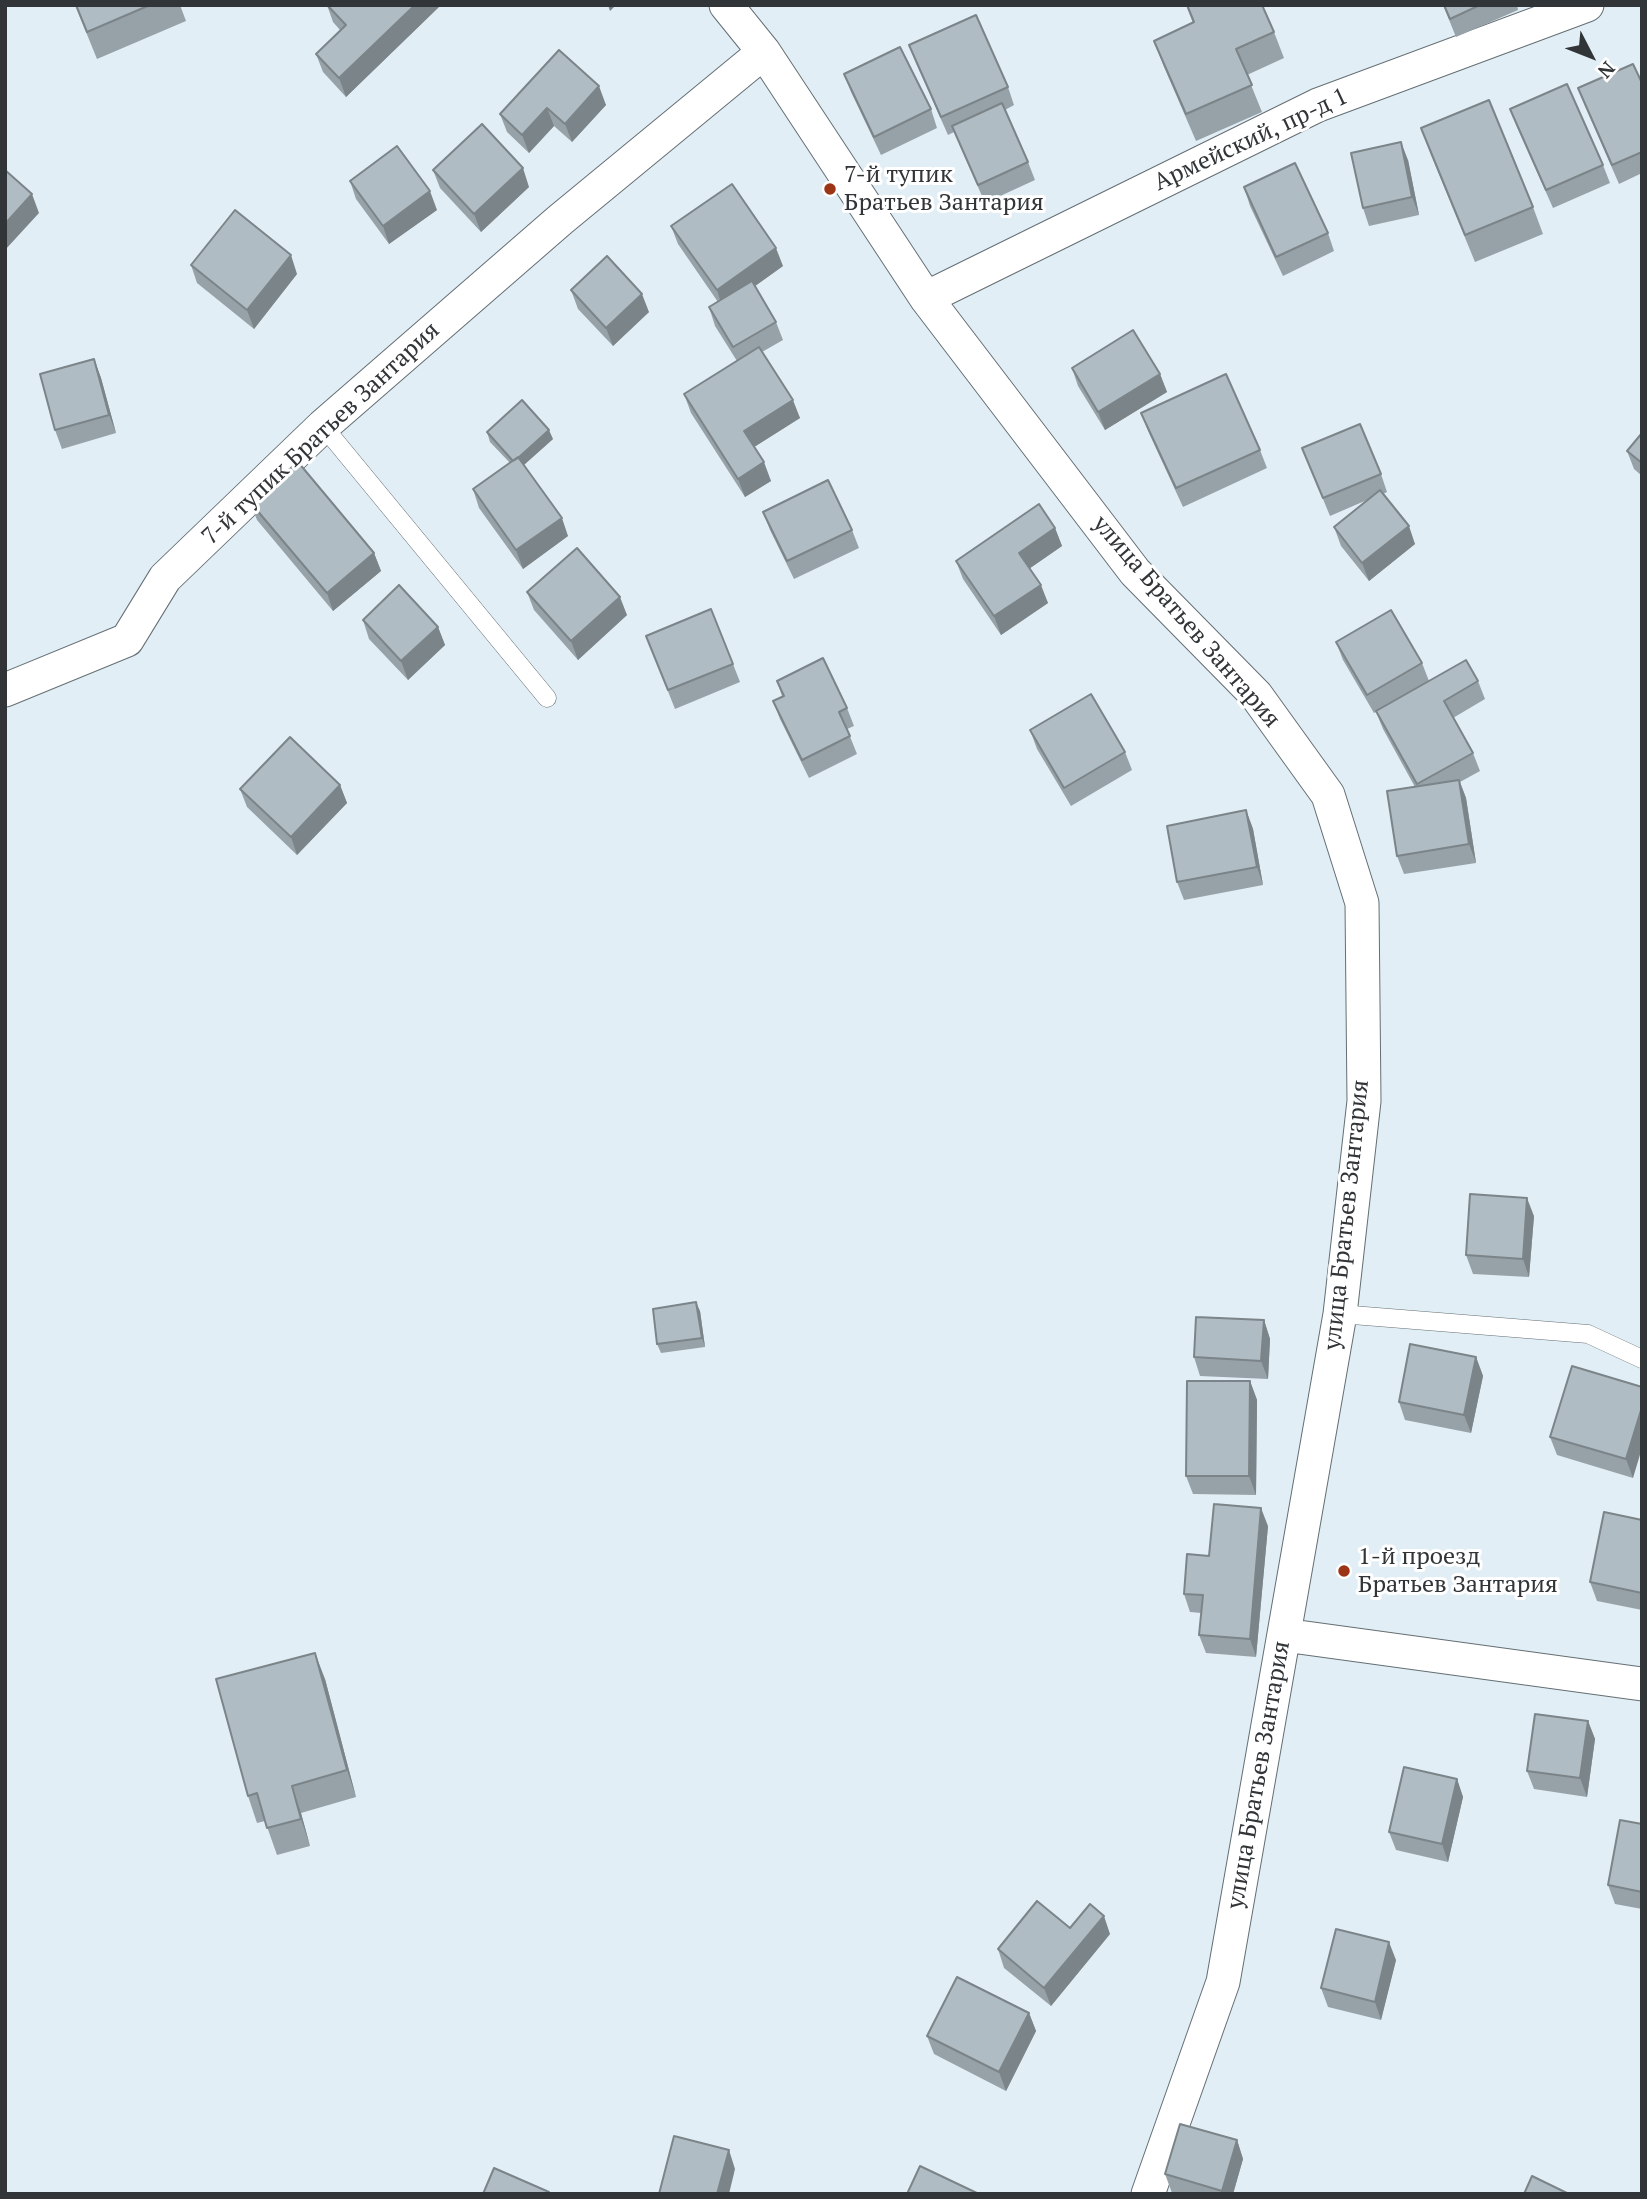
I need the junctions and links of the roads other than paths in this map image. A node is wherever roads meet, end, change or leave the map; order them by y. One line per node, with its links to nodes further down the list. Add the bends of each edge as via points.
1 (726, 5): 3 (street, улица Братьев Зантария)
2 (1587, 5): 4 (street, Армейский, пр-д 1, via 1318,105)
3 (764, 52): 4 (street, улица Братьев Зантария); 5 (street, 7-й тупик Братьев Зантария)
4 (926, 298): 8 (street, улица Братьев Зантария, via 1135,572 1256,695 1328,795 1362,903 1364,1101)
5 (323, 426): 6 (street, 7-й тупик Братьев Зантария, via 165,578 127,640); 7 (lane)
6 (5, 690)
7 (547, 698)
8 (1340, 1314): 9 (lane, via 1588,1334); 10 (street, улица Братьев Зантария)
9 (1642, 1359)
10 (1283, 1636): 11 (street); 12 (street, улица Братьев Зантария, via 1223,1982)
11 (1642, 1684)
12 (1149, 2194)

